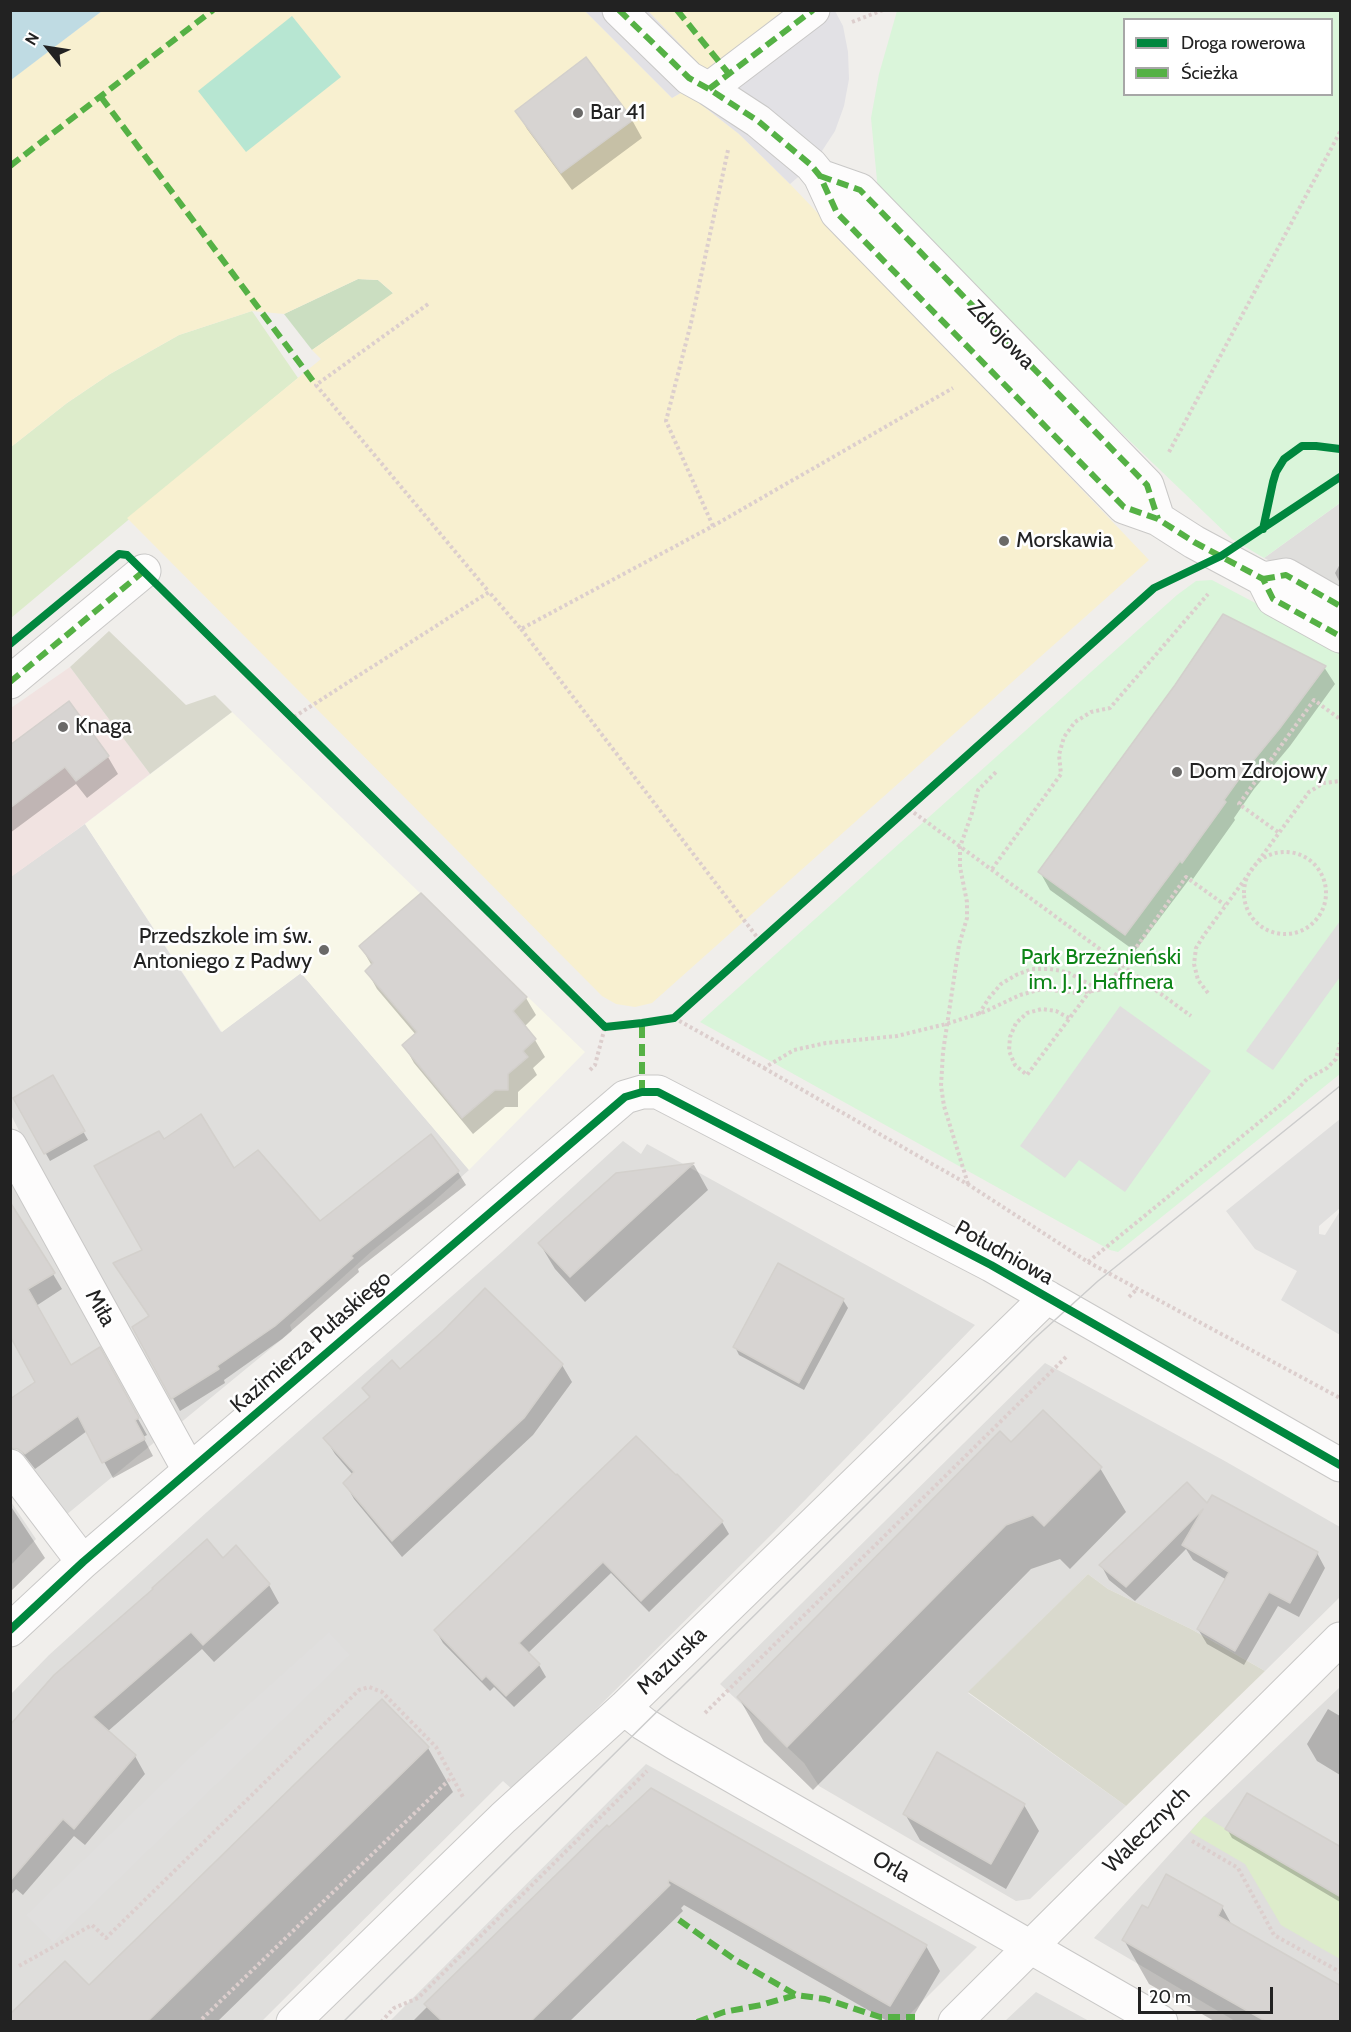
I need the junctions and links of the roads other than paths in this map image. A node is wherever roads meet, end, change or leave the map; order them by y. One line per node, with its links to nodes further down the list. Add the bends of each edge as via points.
1 (620, 10): 3 (street, Zdrojowa, via 689,78)
2 (813, 10): 3 (street)
3 (719, 75): 4 (street, Zdrojowa, via 738,108 778,136)
4 (820, 176): 5 (street, Zdrojowa, via 837,213 1124,507); 5 (street, Zdrojowa, via 860,190 1147,485)
5 (1158, 519): 7 (street, Zdrojowa)
6 (144, 571): 10 (street)
7 (1263, 579): 8 (street, via 1286,575); 9 (street, Zdrojowa, via 1273,599)
8 (1341, 606)
9 (1341, 636)
10 (10, 682)
11 (642, 1092): 13 (street, Południowa, via 658,1092); 16 (street, Kazimierza Pułaskiego, via 624,1097)
12 (10, 1146): 16 (street, Miła)
13 (1047, 1297): 14 (street, Południowa); 20 (street, Mazurska)
14 (1341, 1465)
15 (10, 1466): 17 (street)
16 (189, 1470): 17 (street, Kazimierza Pułaskiego)
17 (82, 1562): 18 (street, Kazimierza Pułaskiego)
18 (10, 1630)
19 (1341, 1639): 21 (street, Walecznych)
20 (624, 1708): 21 (street, Orla, via 675,1743); 22 (street, Mazurska, via 503,1818)
21 (1030, 1947): 23 (street, Walecznych); 24 (street, Orla)
22 (292, 2022)
23 (955, 2022)
24 (1161, 2022)

